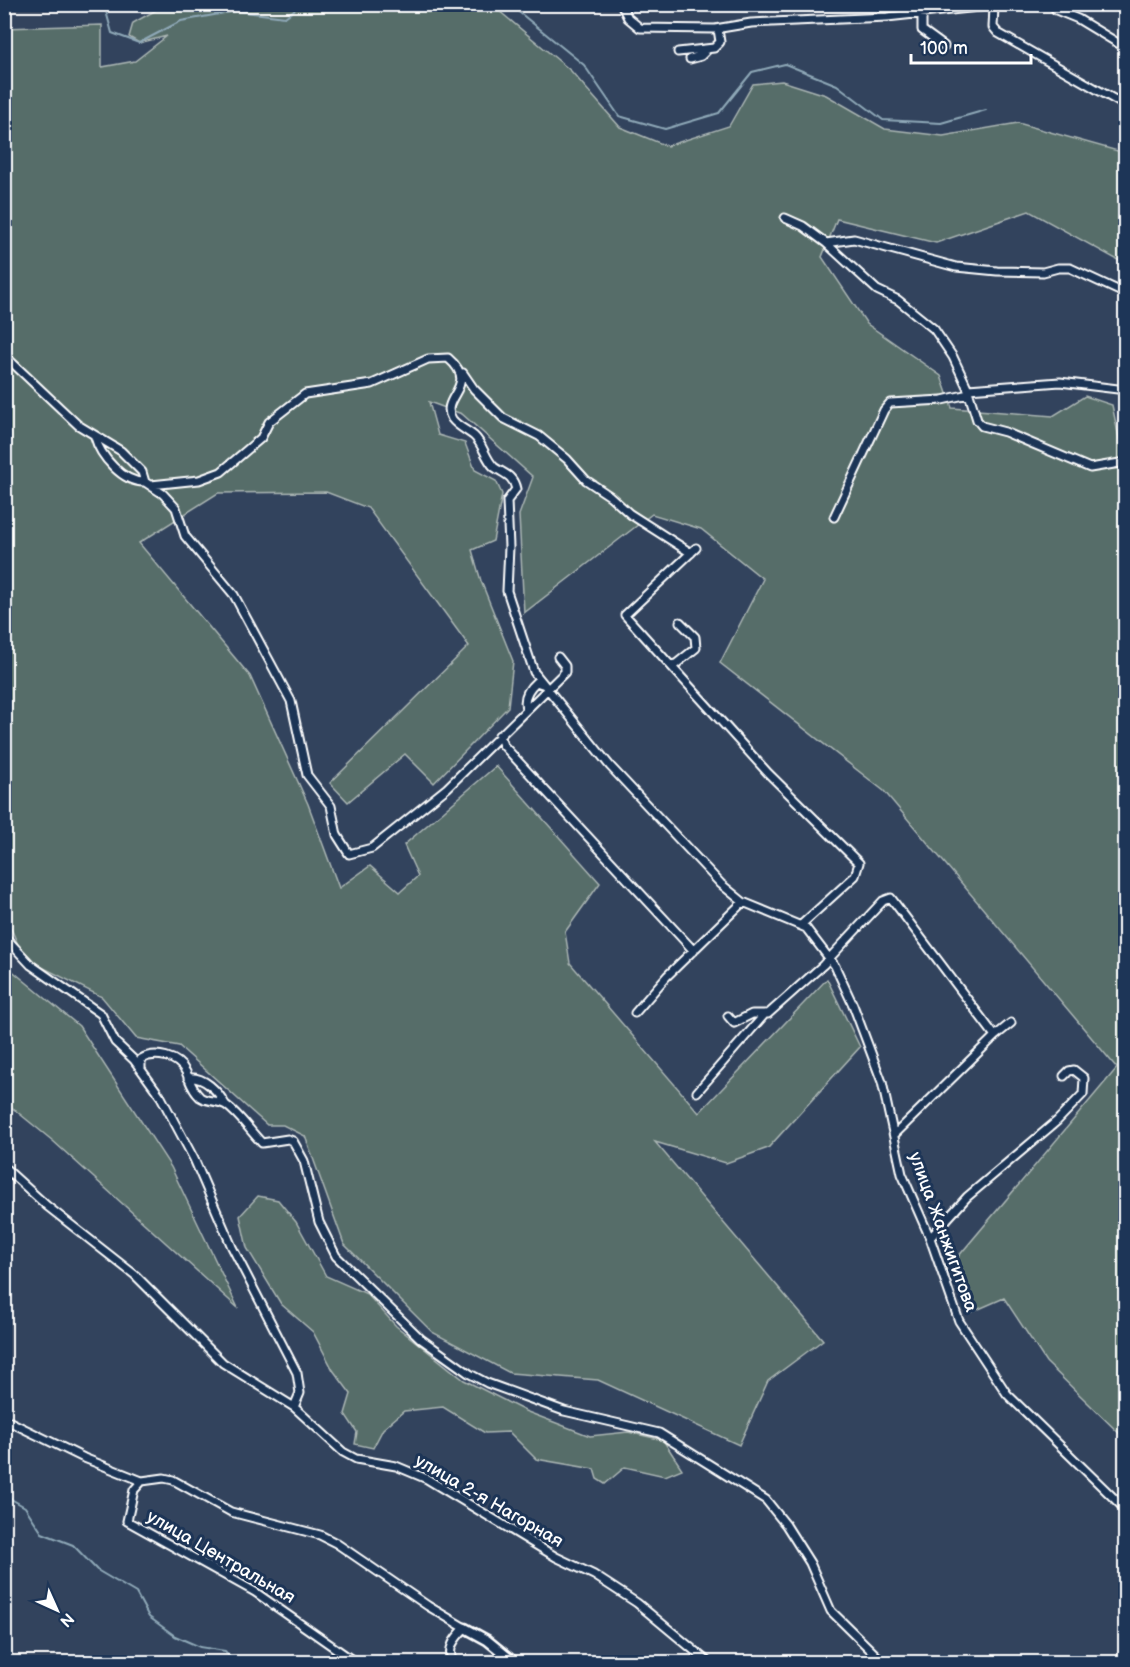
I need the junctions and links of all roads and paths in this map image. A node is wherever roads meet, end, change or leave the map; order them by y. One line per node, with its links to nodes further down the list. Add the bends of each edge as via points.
1 (621, 4): 6 (street, via 628,18 640,28)
2 (1006, 4): 4 (street)
3 (1053, 4): 8 (street, via 1056,10)
4 (994, 7): 5 (street); 12 (street, via 993,27 998,33)
5 (922, 14): 6 (street, via 751,23); 7 (street, via 922,30)
6 (718, 29): 9 (street, via 720,42)
7 (944, 46)
8 (1125, 48)
9 (707, 50): 10 (street); 11 (street)
10 (678, 52)
11 (690, 59)
12 (1125, 106)
13 (785, 218): 14 (street)
14 (826, 243): 15 (street, via 854,238 956,267 1042,272 1070,268); 19 (street, via 877,290 898,300 934,329)
15 (1125, 294)
16 (4, 355): 20 (street)
17 (460, 368): 22 (street, via 448,358 428,359 372,384 304,394 269,422 261,438 220,472 199,480); 26 (street, via 474,389 503,418 539,436 630,514 694,550 625,615); 27 (street, via 462,379 449,410 452,418 473,435 516,489 507,501 507,591 530,663)
18 (1125, 390): 19 (street, via 1060,382)
19 (969, 391): 21 (street, via 982,426 1090,468); 23 (street, via 942,400 890,403)
20 (95, 437): 22 (street, via 121,451); 22 (street, via 106,460)
21 (1125, 462)
22 (148, 484): 29 (street, via 176,508 185,536 224,581 248,620 291,701 307,775 331,806 337,835 350,854 372,848 401,826 447,788)
23 (834, 517)
24 (680, 622): 26 (street, via 695,637 696,648)
25 (558, 657): 27 (street, via 565,672)
26 (671, 665): 31 (street, via 768,773 859,863 855,876)
27 (546, 687): 28 (street); 28 (street, via 536,682 529,688); 30 (street, via 610,766)
28 (526, 708): 29 (street)
29 (499, 735): 33 (street, via 503,745)
30 (743, 902): 31 (street); 33 (street)
31 (801, 925): 34 (street, улица Жанжигитова)
32 (4, 936): 40 (street, via 35,969 101,1014 115,1042)
33 (694, 951): 35 (street)
34 (828, 957): 36 (street, via 775,1009); 39 (street, via 883,901 891,898); 45 (street, улица Жанжигитова, via 866,1037 886,1092)
35 (635, 1013)
36 (765, 1014): 37 (street, via 752,1014 734,1023); 43 (street)
37 (728, 1016)
38 (1011, 1023): 39 (street)
39 (995, 1036): 45 (street)
40 (141, 1069): 42 (street, via 141,1059 149,1055 166,1056 184,1069); 48 (street, via 178,1127 232,1247 297,1373 300,1393)
41 (1064, 1076): 47 (street, via 1074,1070 1079,1073 1084,1078 1083,1094 967,1197)
42 (188, 1078): 44 (street, via 209,1084); 44 (street, via 204,1100)
43 (697, 1092)
44 (226, 1105): 57 (street, via 262,1143 288,1139 293,1142 304,1161 319,1222 336,1256 421,1339 478,1378 564,1411 659,1432 752,1489 786,1525 810,1563 831,1611)
45 (895, 1134): 47 (street, улица Жанжигитова, via 904,1179)
46 (4, 1167): 48 (street, улица 2-я Нагорная, via 135,1275 223,1363)
47 (930, 1238): 51 (street, улица Жанжигитова, via 959,1321 994,1377 1017,1405)
48 (294, 1407): 56 (street, улица 2-я Нагорная, via 349,1456 396,1466 427,1479 556,1557 594,1575 643,1607)
49 (4, 1419): 50 (street)
50 (142, 1481): 52 (street, улица Центральная, via 173,1480 238,1514 330,1539); 53 (street, улица Центральная, via 134,1490 127,1521 255,1592)
51 (1125, 1510)
52 (465, 1628): 54 (street, via 449,1654); 55 (street, улица Центральная)
53 (355, 1662)
54 (453, 1662)
55 (514, 1662)
56 (708, 1662)
57 (883, 1662)

